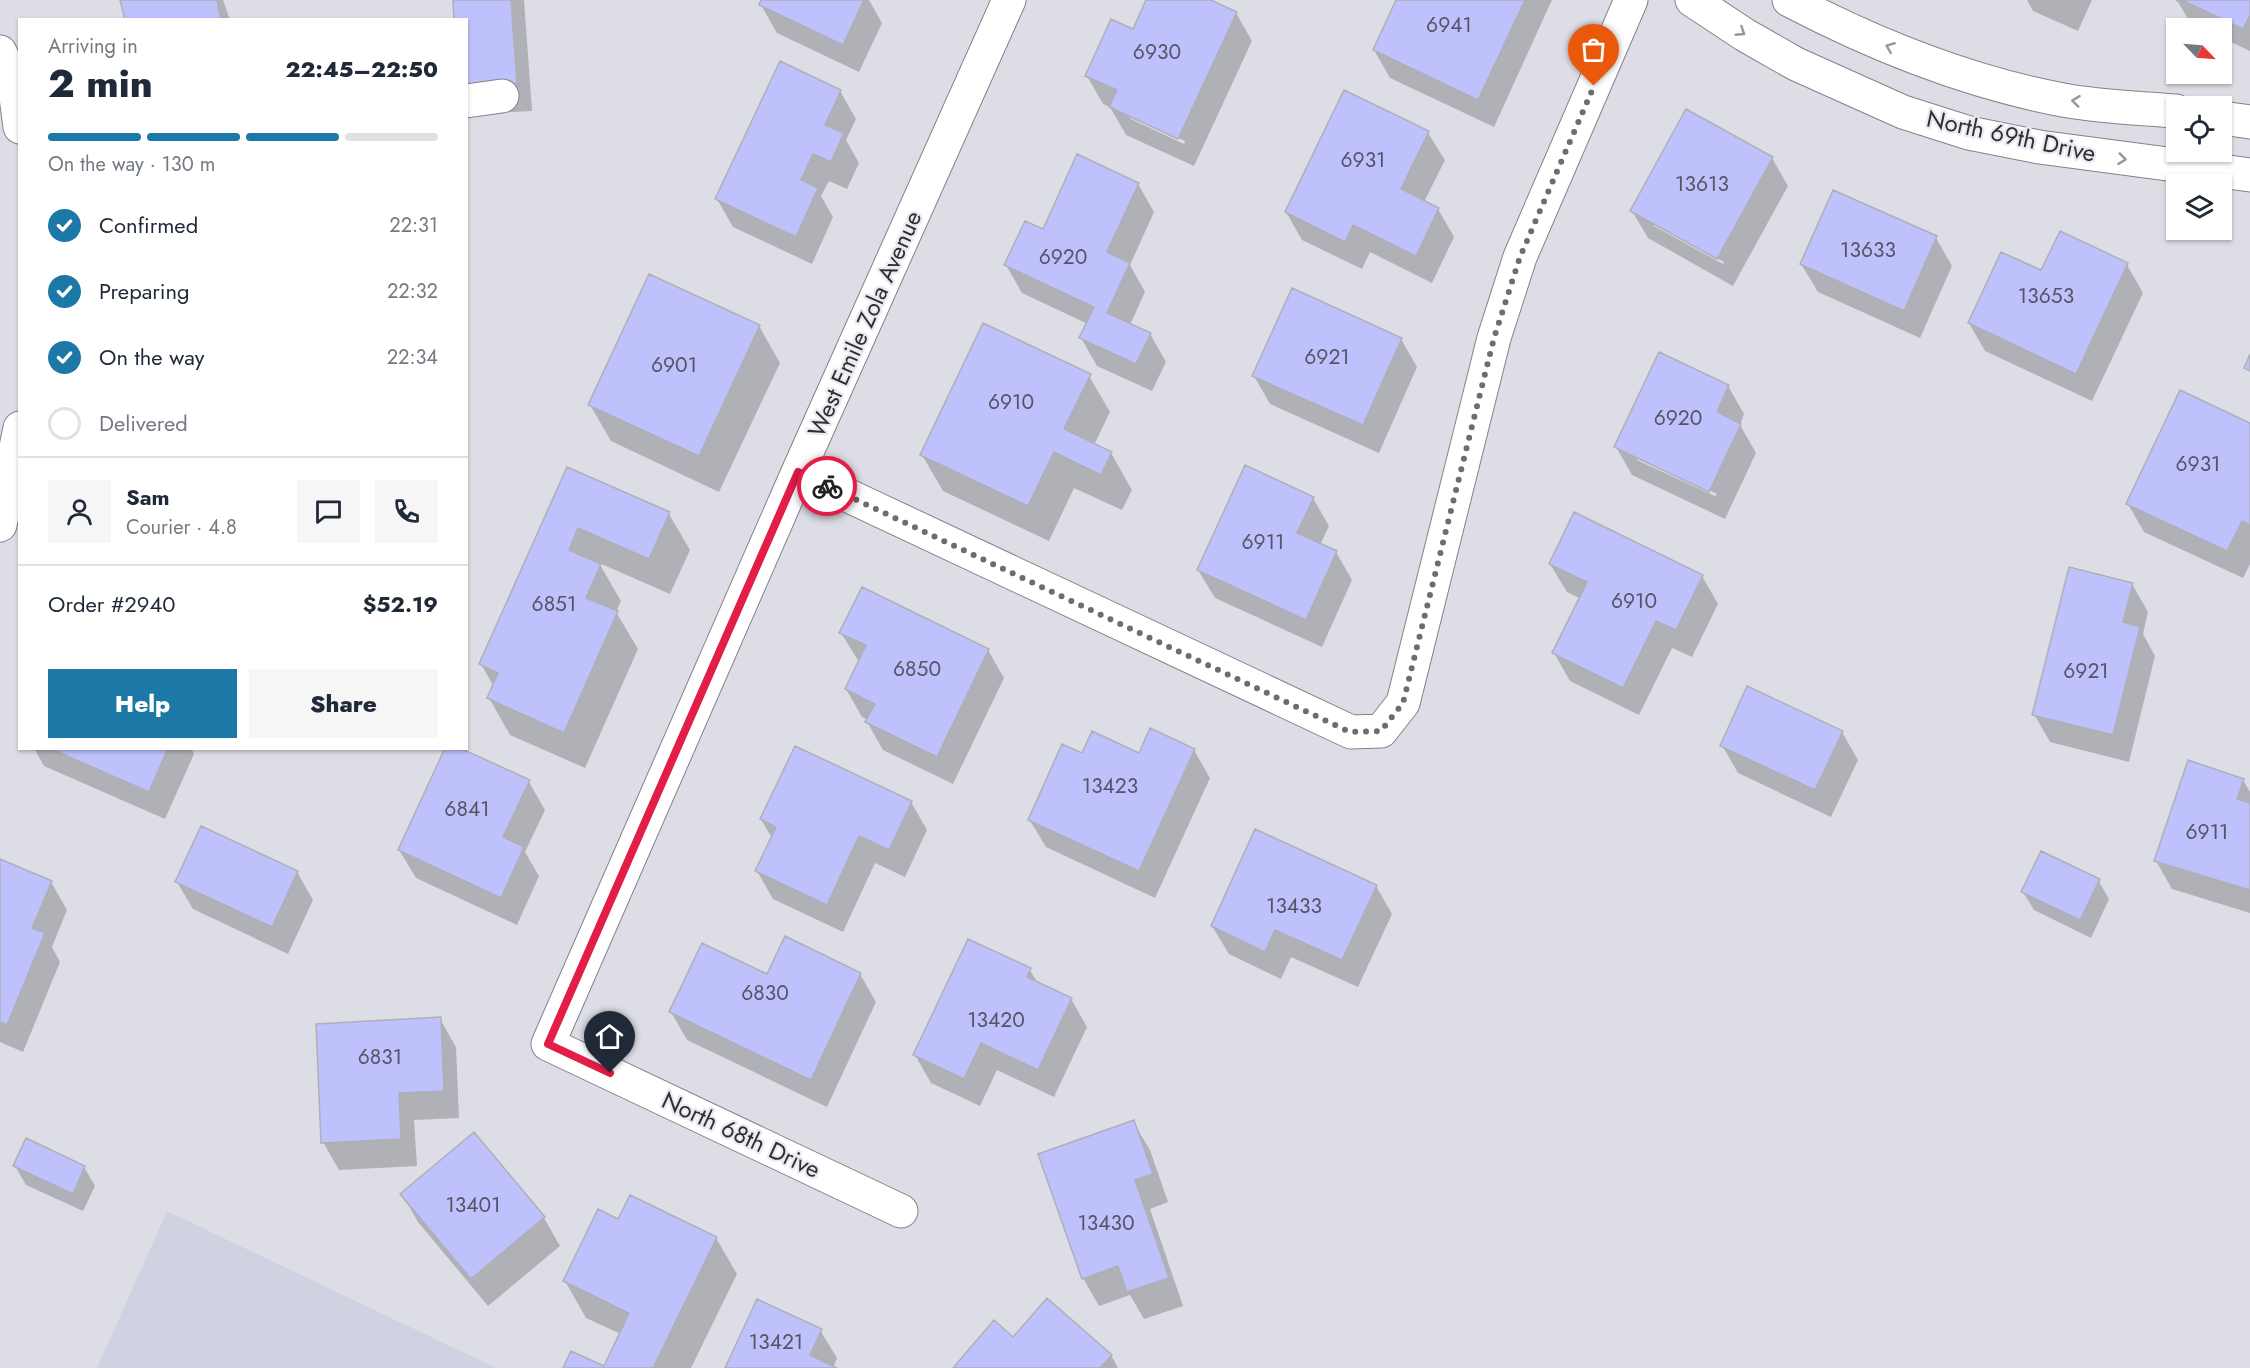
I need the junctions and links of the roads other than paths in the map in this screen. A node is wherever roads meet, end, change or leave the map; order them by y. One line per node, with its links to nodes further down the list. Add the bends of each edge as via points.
1 (1009, 0): 16 (street, West Emile Zola Avenue)
2 (1630, 0): 16 (street, via 1520,257 1494,338 1403,703 1381,731 1350,732)
3 (1692, 0): 13 (street, North 69th Drive, one-way to 13, via 1796,64 1903,112 1969,133)
4 (1789, 0): 6 (street, North 69th Drive, one-way to 4, via 1889,48)
5 (0, 52): 10 (street, via 14,82)
6 (2042, 95): 9 (street, North 69th Drive, one-way to 6); 13 (street)
7 (502, 96): 8 (street)
8 (468, 101)
9 (2166, 110)
10 (18, 112)
11 (2232, 119): 12 (street)
12 (2250, 122)
13 (2033, 146): 14 (street, North 69th Drive, one-way to 14)
14 (2250, 175)
15 (18, 438): 17 (street)
16 (798, 472): 18 (street, West Emile Zola Avenue)
17 (0, 525)
18 (548, 1044): 19 (street, North 68th Drive)
19 (901, 1211)

